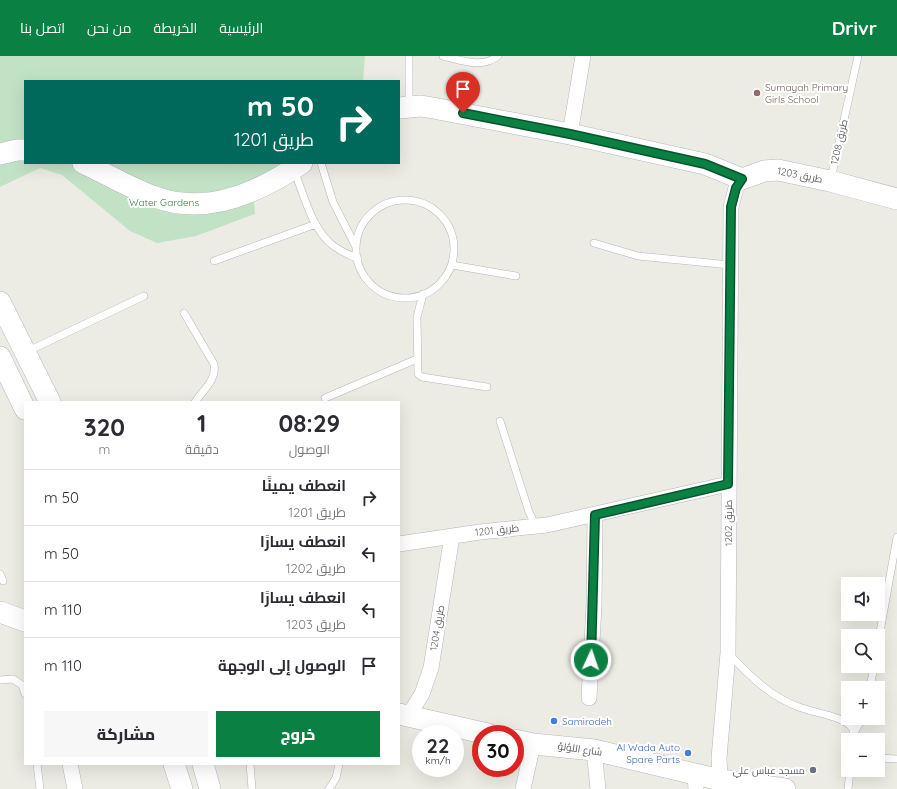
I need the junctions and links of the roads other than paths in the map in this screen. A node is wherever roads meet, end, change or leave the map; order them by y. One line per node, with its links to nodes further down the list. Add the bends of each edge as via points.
1 (409, 56): 7 (lane)
2 (443, 56): 6 (lane)
3 (498, 56): 6 (lane, via 484,63)
4 (583, 56): 8 (street)
5 (858, 56): 15 (lane, طريق 1208)
6 (454, 57)
7 (404, 107): 8 (street, via 433,108)
8 (570, 134): 14 (street, via 705,164)
9 (24, 150): 10 (street)
10 (0, 154)
11 (85, 164): 13 (street, via 155,197 192,203 227,200 261,188)
12 (320, 164): 19 (lane, via 333,202)
13 (298, 166): 17 (lane)
14 (742, 179): 15 (street, طريق 1203, via 770,170); 23 (street, طريق 1202, via 736,188 731,207)
15 (830, 181): 16 (street, طريق 1203)
16 (896, 199)
17 (316, 224): 20 (lane, via 324,237 335,247); 21 (lane)
18 (594, 243): 23 (lane, via 638,256)
19 (356, 247): 20 (lane); 22 (lane, via 363,224 380,207 391,202 414,200 436,210 451,230 454,241)
20 (358, 259): 25 (lane, via 361,271 368,281 388,295 400,298)
21 (214, 261)
22 (452, 265): 24 (lane); 25 (lane, via 440,283)
23 (730, 265): 38 (street, طريق 1202)
24 (516, 276)
25 (423, 294): 31 (lane, via 417,317)
26 (144, 296): 29 (lane)
27 (0, 302): 29 (street)
28 (184, 313): 35 (lane, via 216,370 214,377)
29 (24, 353): 34 (street)
30 (0, 357): 36 (street)
31 (418, 359): 32 (lane, via 417,371 420,376); 33 (lane)
32 (487, 387)
33 (325, 398)
34 (49, 401)
35 (196, 401)
36 (24, 407)
37 (500, 421): 40 (lane, via 529,512)
38 (728, 484): 39 (street, طريق 1201); 47 (street, طريق 1202)
39 (595, 515): 40 (street, طريق 1201); 50 (street)
40 (536, 526): 41 (street, طريق 1201)
41 (452, 536): 43 (street, طريق 1201); 51 (street, طريق 1204, via 431,668 422,694)
42 (897, 537): 46 (lane)
43 (400, 544)
44 (0, 612): 45 (street)
45 (24, 621)
46 (881, 629)
47 (728, 653): 53 (lane, via 760,685 798,707 846,721 853,729); 66 (street, طريق 1202, via 719,758)
48 (0, 680): 49 (lane, via 13,679 22,685)
49 (24, 691)
50 (589, 698)
51 (403, 715): 52 (street)
52 (472, 730)
53 (853, 733)
54 (524, 742): 55 (street, شارع اللؤلؤ)
55 (594, 750): 67 (street, شارع اللؤلؤ); 75 (street)
56 (885, 758): 57 (lane)
57 (897, 759)
58 (37, 765): 68 (lane)
59 (70, 765): 69 (street)
60 (174, 765): 70 (street)
61 (203, 765): 71 (street)
62 (250, 765): 72 (lane)
63 (339, 765): 73 (lane)
64 (523, 777): 74 (street)
65 (849, 777): 77 (lane)
66 (720, 780): 67 (street, شارع اللؤلؤ); 76 (street, شارع اللؤلؤ)
67 (695, 782)
68 (40, 789)
69 (75, 789)
70 (182, 789)
71 (210, 789)
72 (252, 789)
73 (330, 789)
74 (523, 789)
75 (598, 789)
76 (785, 789)
77 (848, 789)

